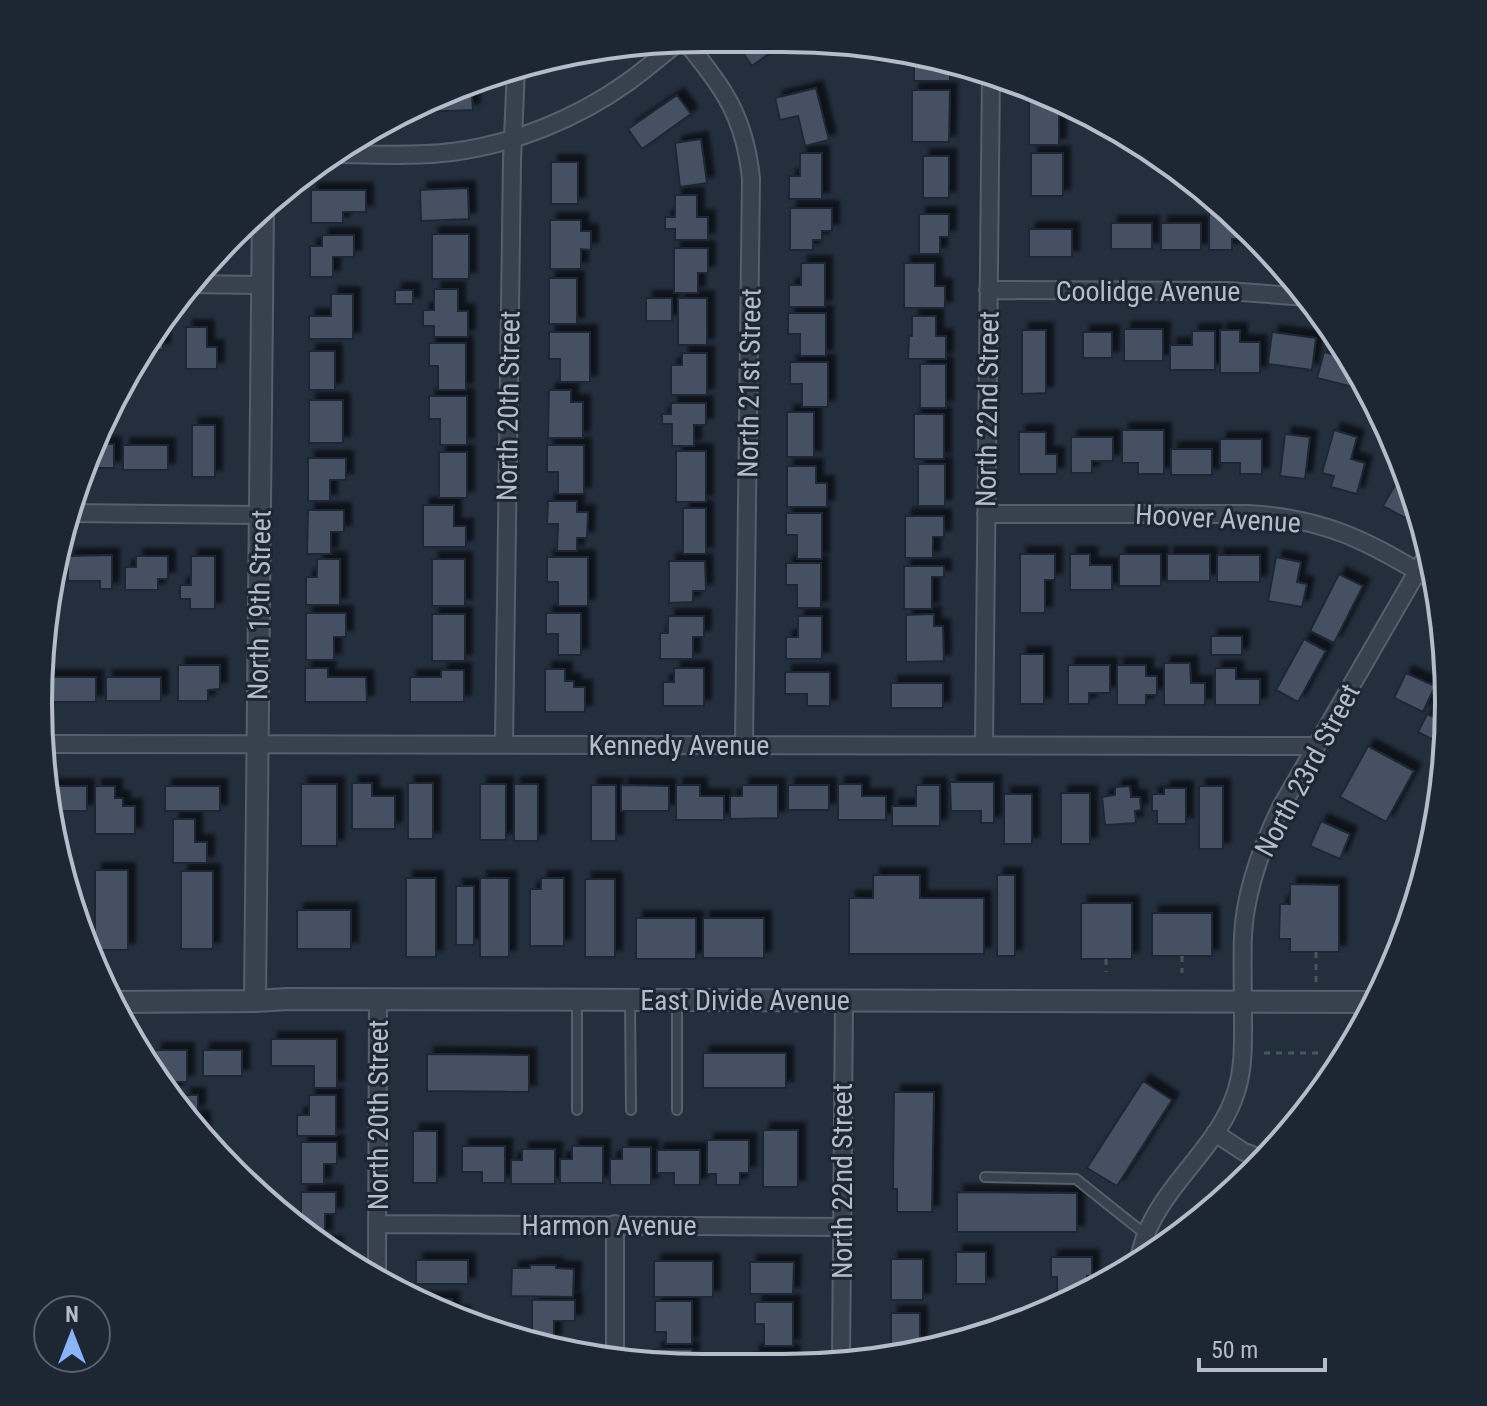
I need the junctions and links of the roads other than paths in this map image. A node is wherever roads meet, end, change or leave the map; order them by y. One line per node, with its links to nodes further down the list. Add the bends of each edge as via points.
1 (693, 52): 21 (street, North 21st Street, via 731,104 745,139 751,179)
2 (666, 53): 5 (street, via 593,104)
3 (515, 80): 5 (street, North 20th Street)
4 (991, 86): 10 (street, North 22nd Street)
5 (512, 139): 6 (street, via 449,152); 20 (street, North 20th Street)
6 (354, 154)
7 (263, 224): 9 (street, North 19th Street)
8 (206, 284): 9 (street)
9 (263, 285): 14 (street, North 19th Street)
10 (988, 290): 11 (street, Coolidge Avenue); 13 (street, North 22nd Street)
11 (1291, 296)
12 (81, 513): 14 (street)
13 (986, 514): 16 (street, Hoover Avenue, via 1286,517 1346,533); 22 (street, North 22nd Street)
14 (260, 515): 18 (street, North 19th Street)
15 (1420, 567): 16 (street, North 23rd Street)
16 (1418, 571): 17 (street, Hoover Avenue); 23 (street, North 23rd Street)
17 (1421, 573)
18 (258, 743): 19 (street, Kennedy Avenue); 20 (street, Kennedy Avenue); 28 (street, North 19th Street)
19 (53, 744)
20 (504, 744): 21 (street, Kennedy Avenue)
21 (744, 745): 22 (street, Kennedy Avenue)
22 (984, 745): 23 (street, Kennedy Avenue)
23 (1316, 746): 31 (street, North 23rd Street, via 1277,815 1254,873 1243,932)
24 (378, 999): 25 (street, East Divide Avenue); 28 (street, East Divide Avenue); 39 (street, North 20th Street)
25 (577, 1000): 26 (street, East Divide Avenue); 33 (lane)
26 (630, 1000): 27 (street, East Divide Avenue); 34 (lane)
27 (677, 1000): 29 (street, East Divide Avenue); 35 (lane)
28 (255, 1001): 30 (street, East Divide Avenue)
29 (844, 1001): 31 (street, East Divide Avenue); 41 (street, North 22nd Street)
30 (125, 1002)
31 (1243, 1002): 32 (street, East Divide Avenue); 36 (street, North 23rd Street, via 1241,1073)
32 (1362, 1002)
33 (577, 1110)
34 (631, 1110)
35 (677, 1110)
36 (1215, 1133): 37 (street); 42 (street, North 23rd Street, via 1168,1194)
37 (1252, 1155)
38 (985, 1177): 42 (lane, via 1076,1179)
39 (377, 1224): 40 (street, Harmon Avenue); 44 (street, North 20th Street)
40 (615, 1224): 41 (street, Harmon Avenue); 45 (street)
41 (842, 1227): 46 (street, North 22nd Street)
42 (1146, 1234): 43 (street, North 23rd Street)
43 (1143, 1246)
44 (377, 1267)
45 (615, 1348)
46 (841, 1351)

